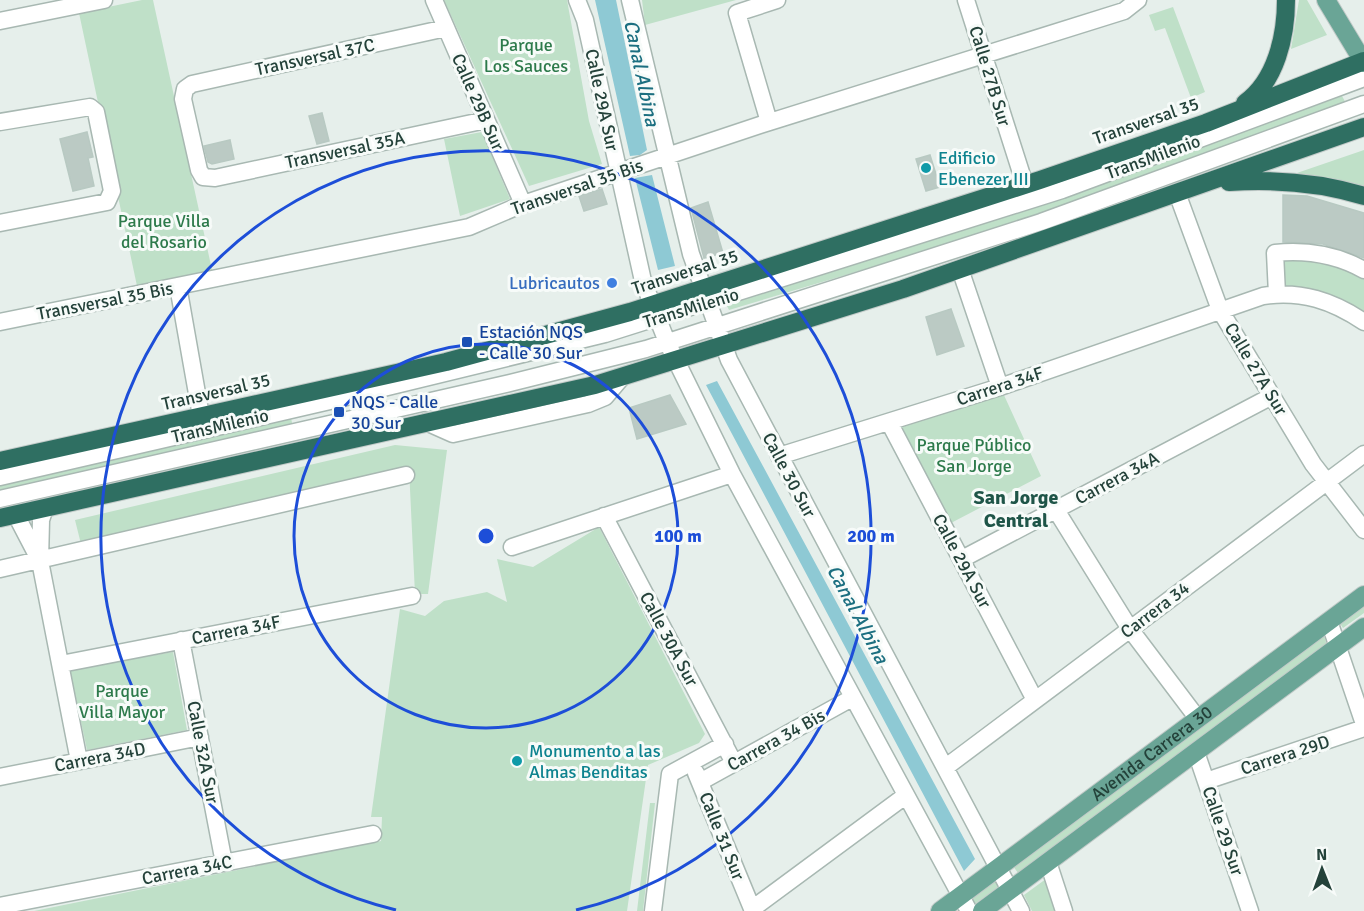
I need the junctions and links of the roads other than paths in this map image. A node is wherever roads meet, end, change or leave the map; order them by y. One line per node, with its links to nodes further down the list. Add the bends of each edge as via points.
1 (104, 0): 10 (street)
2 (434, 0): 11 (street, Calle 29B Sur)
3 (578, 0): 21 (street, Calle 29A Sur)
4 (630, 0): 20 (street)
5 (777, 0): 18 (street, via 737,13)
6 (966, 0): 12 (street, Calle 27B Sur)
7 (1138, 0): 12 (street, Transversal 35 Bis, via 1124,11)
8 (1286, 0): 15 (highway, via 1283,35 1272,68 1262,87)
9 (1326, 0): 13 (main road)
10 (0, 21)
11 (446, 28): 16 (street, Calle 29B Sur); 22 (street, Transversal 37C, via 192,84 185,89 183,99 196,162)
12 (983, 57): 18 (street, Transversal 35 Bis); 24 (street, Calle 27B Sur)
13 (1364, 65): 15 (highway, Transversal 35); 33 (street, TransMilenio, via 1062,190)
14 (1364, 104): 38 (street, TransMilenio, via 1041,222)
15 (1228, 114): 24 (highway, Transversal 35)
16 (486, 120): 22 (street, Transversal 35A, via 215,178); 27 (street, Calle 29B Sur)
17 (0, 122): 28 (street, via 90,107 96,112 111,197 107,202)
18 (769, 122): 20 (street, Transversal 35 Bis)
19 (1364, 127): 23 (highway)
20 (661, 158): 21 (street, Transversal 35 Bis); 33 (street)
21 (625, 170): 27 (street, Transversal 35 Bis); 35 (street, Calle 29A Sur, via 643,280)
22 (203, 177)
23 (1206, 183): 25 (highway); 26 (highway, via 1292,181 1330,185)
24 (1025, 185): 33 (highway, Transversal 35)
25 (1177, 192): 29 (highway); 34 (street, Calle 27A Sur)
26 (1364, 196)
27 (523, 204): 31 (street, Transversal 35 Bis, via 469,226)
28 (0, 223)
29 (960, 269): 40 (highway); 42 (street)
30 (1364, 270): 32 (street, via 1306,252 1275,253)
31 (178, 286): 36 (street, Transversal 35 Bis); 44 (street)
32 (1277, 294): 34 (street, Carrera 34F); 37 (street, via 1328,301)
33 (704, 296): 35 (highway, Transversal 35); 38 (street, Calle 30 Sur)
34 (1220, 310): 42 (street, Carrera 34F); 43 (street, Calle 27A Sur)
35 (654, 311): 39 (street); 44 (highway, Transversal 35); 51 (street, TransMilenio, via 507,359)
36 (0, 322)
37 (1364, 322)
38 (716, 326): 39 (street, TransMilenio); 40 (street, Calle 30 Sur)
39 (667, 342): 41 (street); 53 (street, TransMilenio, via 510,383)
40 (724, 346): 41 (highway); 47 (street, Calle 30 Sur)
41 (676, 362): 49 (street); 54 (highway, via 539,399)
42 (1000, 387): 45 (street, Carrera 34F)
43 (1272, 396): 52 (street, Calle 27A Sur); 55 (street, Carrera 34A)
44 (201, 416): 48 (highway, Transversal 35)
45 (889, 422): 47 (street, Carrera 34F); 60 (street, Calle 29A Sur)
46 (1364, 454): 52 (street, Carrera 34)
47 (779, 456): 81 (street, Calle 30 Sur)
48 (0, 461)
49 (732, 474): 57 (street); 71 (street)
50 (406, 475): 61 (street)
51 (0, 477)
52 (1326, 482): 58 (street, Calle 27A Sur); 67 (street, Carrera 34)
53 (0, 499)
54 (45, 508): 56 (highway); 61 (street)
55 (1056, 510): 60 (street, Carrera 34A); 67 (street)
56 (8, 516): 61 (street)
57 (604, 516): 59 (street); 76 (street, Calle 30A Sur)
58 (1364, 530)
59 (512, 547)
60 (962, 560): 72 (street, Calle 29A Sur)
61 (40, 561): 62 (street); 70 (street)
62 (0, 569)
63 (1364, 595): 65 (main road, Avenida Carrera 30)
64 (411, 596): 68 (street, Carrera 34F)
65 (1329, 621): 69 (street); 73 (main road, Avenida Carrera 30)
66 (1364, 627): 69 (main road, Avenida Carrera 30)
67 (1131, 628): 72 (street, Carrera 34); 73 (street)
68 (181, 640): 70 (street, Carrera 34F); 75 (street, Calle 32A Sur)
69 (1338, 646): 74 (street); 77 (main road, Avenida Carrera 30)
70 (61, 664): 79 (street)
71 (852, 698): 80 (street, Carrera 34 Bis); 85 (street)
72 (1035, 700): 81 (street, Carrera 34)
73 (1198, 719): 89 (main road, Avenida Carrera 30)
74 (1364, 726): 83 (street, Carrera 29D)
75 (200, 737): 79 (street, Carrera 34D); 88 (street, Calle 32A Sur)
76 (725, 744): 78 (street); 80 (street, Calle 30A Sur)
77 (1196, 752): 83 (street, Calle 29 Sur); 87 (main road, Avenida Carrera 30)
78 (691, 760): 84 (street, Calle 31 Sur); 94 (street, via 674,769 667,783)
79 (79, 761): 82 (street, Carrera 34D)
80 (734, 763): 84 (street, Carrera 34 Bis)
81 (946, 767): 89 (street, Calle 30 Sur)
82 (0, 777)
83 (1206, 781): 99 (street, Calle 29 Sur)
84 (700, 782): 93 (street, Calle 31 Sur)
85 (905, 796): 91 (street); 93 (street)
86 (374, 834): 88 (street, Carrera 34C)
87 (1048, 862): 90 (main road, Avenida Carrera 30); 98 (street)
88 (224, 863): 92 (street, Carrera 34C)
89 (999, 868): 90 (street, Calle 30 Sur); 91 (main road, Avenida Carrera 30)
90 (1010, 890): 96 (main road, Avenida Carrera 30); 97 (street, Calle 30 Sur)
91 (964, 903): 95 (main road, Avenida Carrera 30)
92 (0, 906)
93 (752, 910)
94 (653, 911)
95 (940, 911)
96 (982, 911)
97 (1021, 911)
98 (1064, 911)
99 (1250, 911)

